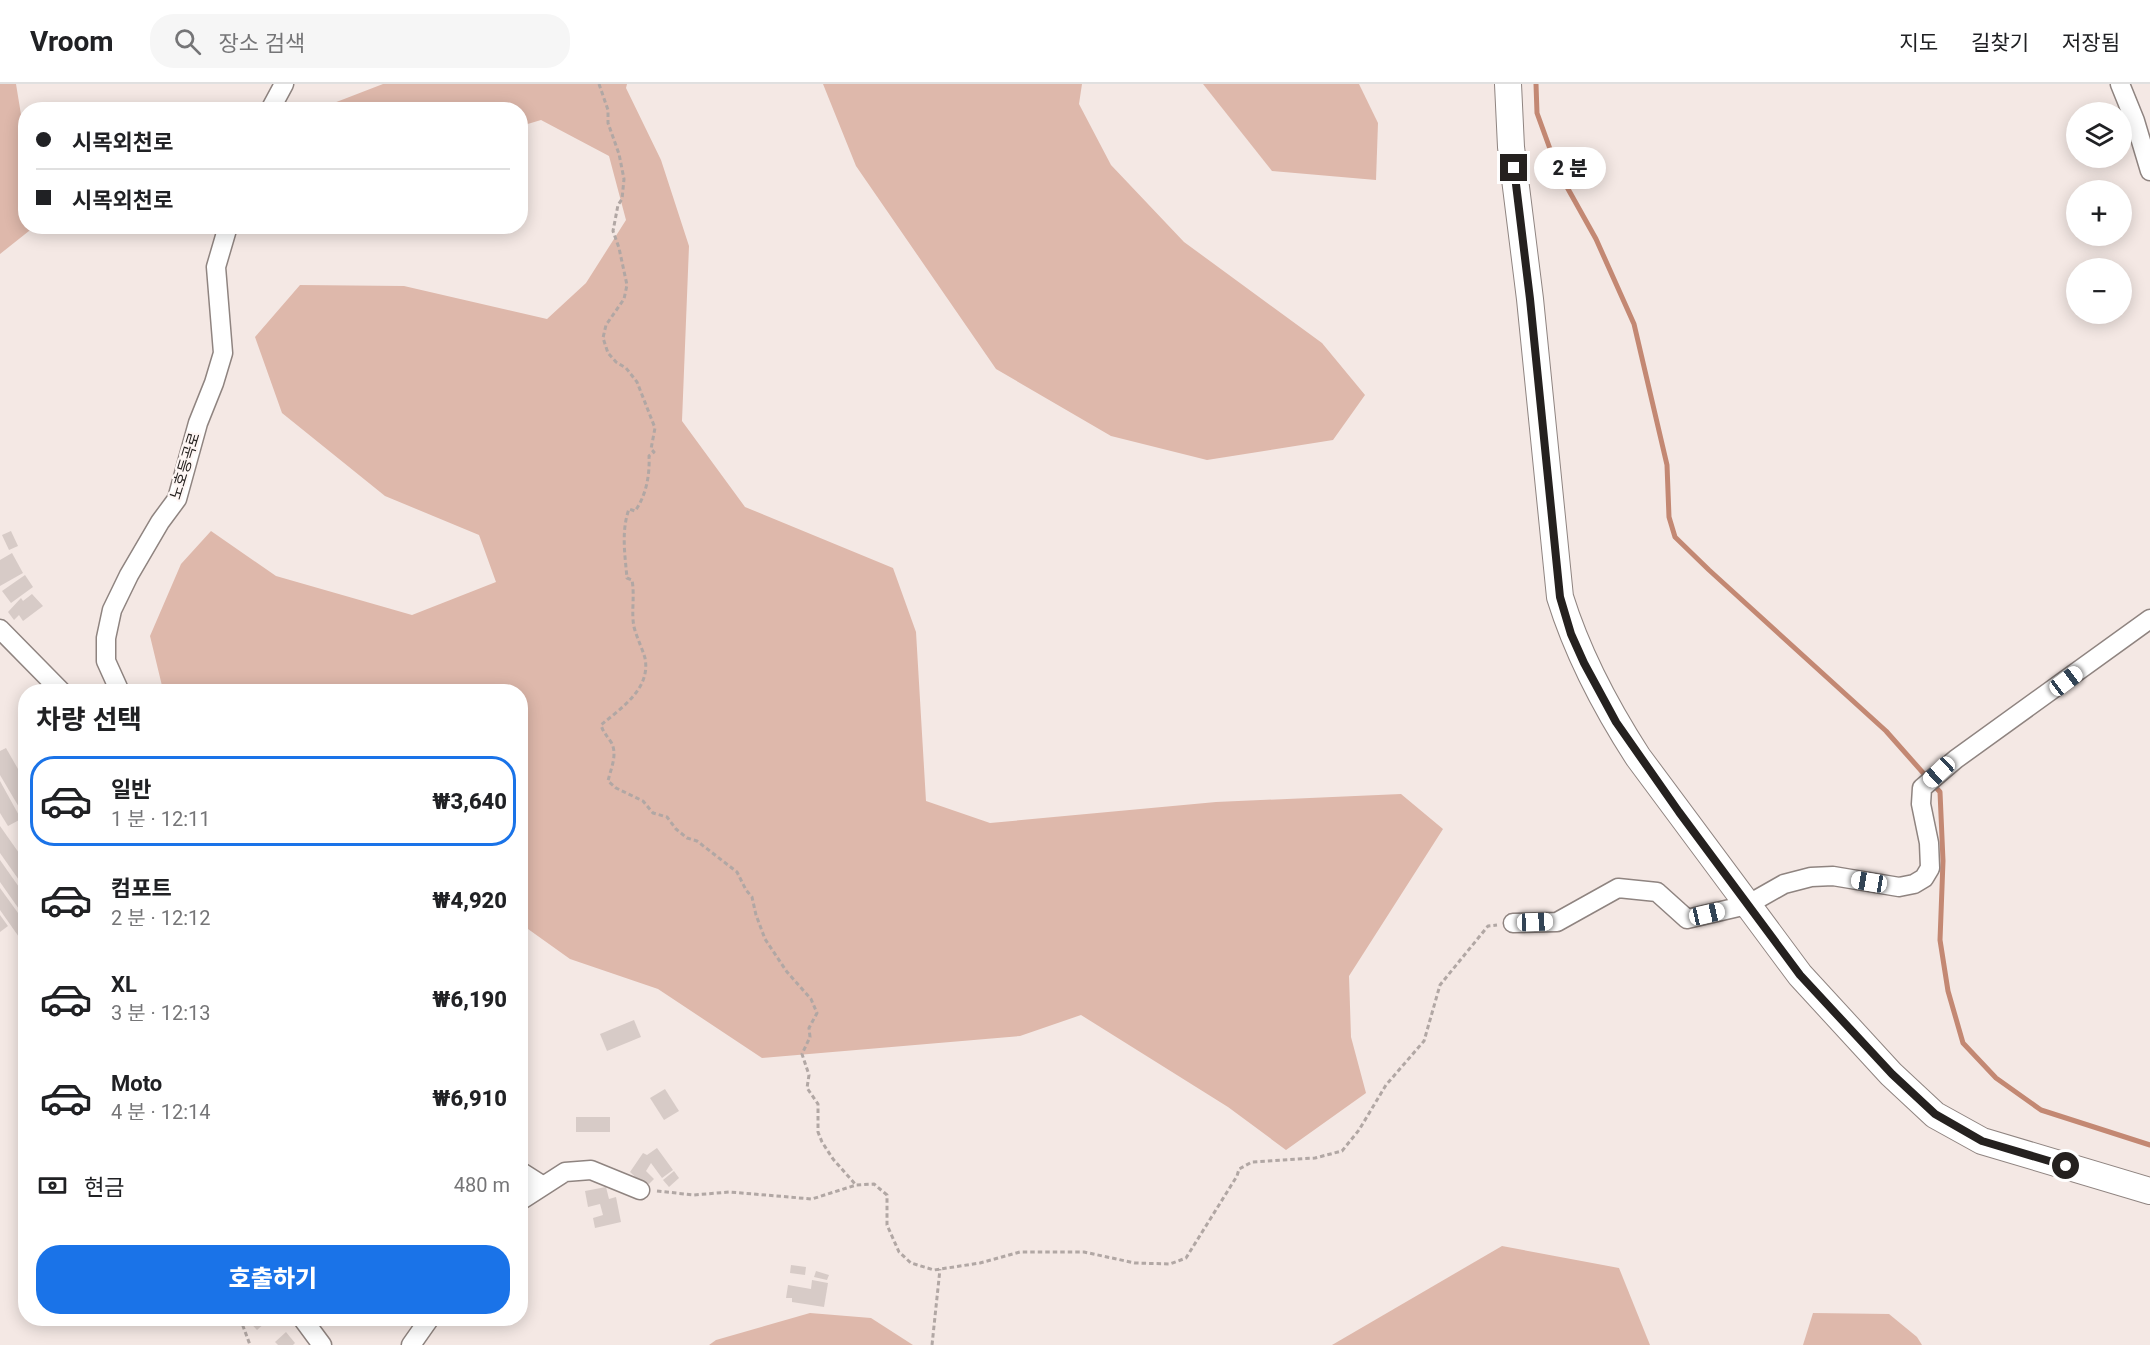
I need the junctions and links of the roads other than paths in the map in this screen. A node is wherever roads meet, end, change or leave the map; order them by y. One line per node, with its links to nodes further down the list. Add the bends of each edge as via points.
1 (284, 84): 4 (street)
2 (1508, 84): 11 (street, via 1511,147 1560,597 1571,634 1616,722)
3 (2120, 84): 5 (street)
4 (274, 102)
5 (2150, 171)
6 (226, 234): 10 (street, 노호등곡로, via 216,267 223,353 177,499 160,522 112,610 106,661)
7 (2150, 619): 11 (street, via 1922,788 1930,858 1924,878 1899,888 1833,876 1811,877 1784,884)
8 (0, 629): 9 (street)
9 (54, 684)
10 (116, 684)
11 (1747, 905): 12 (street, via 1687,919 1657,892 1618,888 1557,922); 16 (street, via 1800,975 1935,1114 1982,1141)
12 (1513, 923)
13 (528, 1176): 14 (street)
14 (542, 1185): 15 (street, via 565,1172 591,1170); 17 (street)
15 (640, 1190)
16 (2150, 1191)
17 (528, 1195)
18 (308, 1326): 20 (street)
19 (424, 1326): 21 (street)
20 (322, 1345)
21 (411, 1345)

